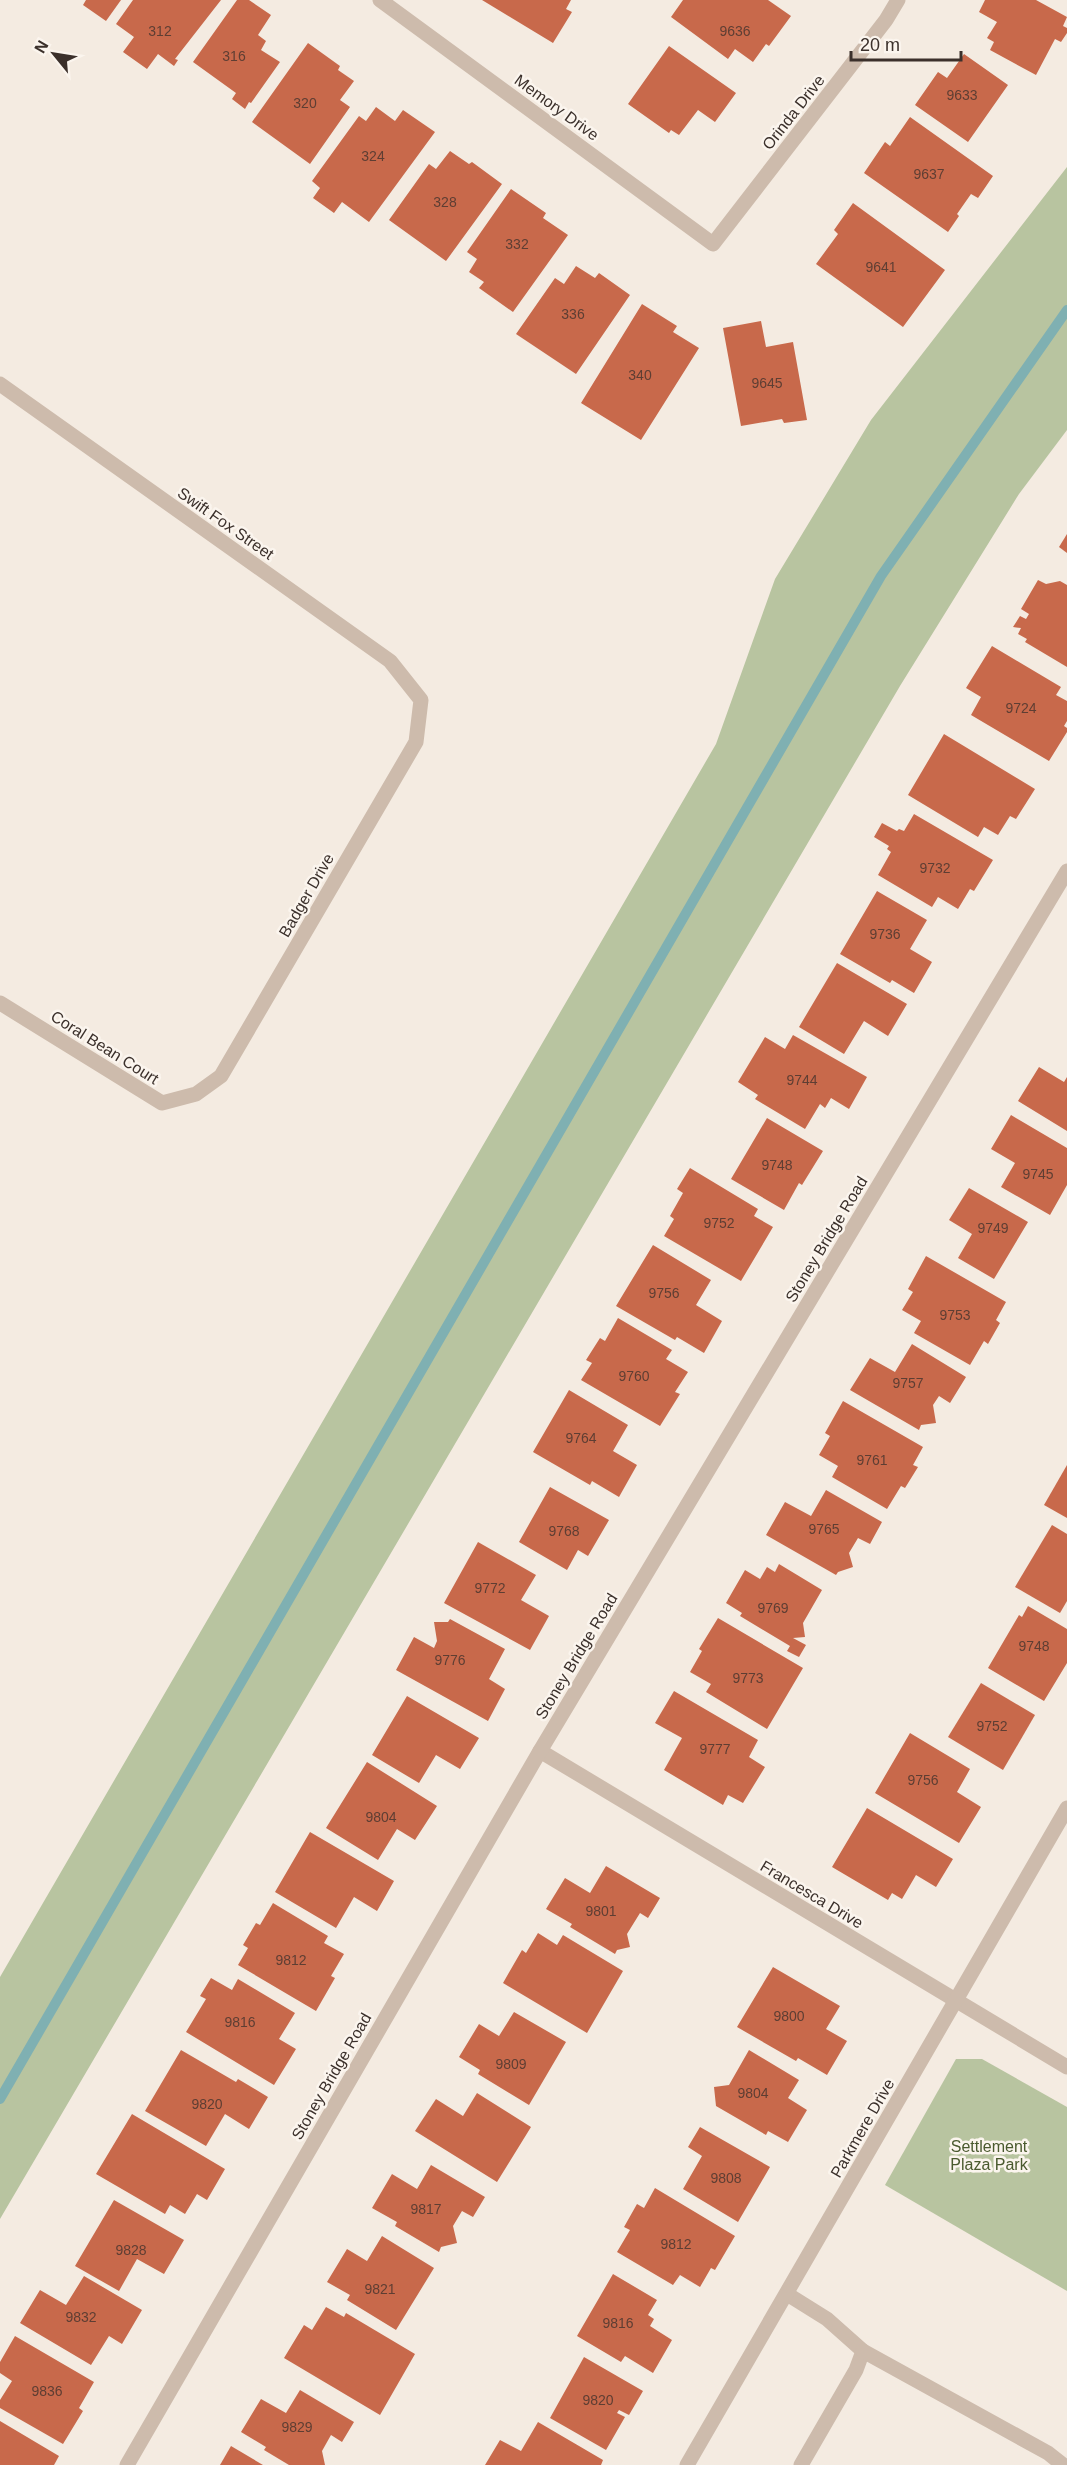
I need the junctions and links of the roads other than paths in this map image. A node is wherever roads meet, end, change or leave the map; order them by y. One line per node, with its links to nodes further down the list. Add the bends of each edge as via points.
1 (380, 0): 3 (street, Memory Drive)
2 (898, 0): 3 (street, Orinda Drive)
3 (713, 244)
4 (0, 384): 5 (street, Swift Fox Street, via 390,662)
5 (421, 700): 8 (street, Badger Drive, via 416,742 220,1076)
6 (1067, 872): 9 (street, Stoney Bridge Road)
7 (0, 1003): 8 (street, Coral Bean Court, via 162,1103)
8 (196, 1094)
9 (540, 1751): 11 (street, Francesca Drive); 15 (street, Stoney Bridge Road)
10 (1067, 1808): 11 (street, Parkmere Drive)
11 (956, 2001): 12 (street, Francesca Drive); 13 (street, Parkmere Drive)
12 (1067, 2067)
13 (787, 2294): 14 (street, via 827,2319); 16 (street, Parkmere Drive)
14 (863, 2351): 17 (street); 18 (street)
15 (127, 2465)
16 (687, 2465)
17 (801, 2465)
18 (1063, 2465)

